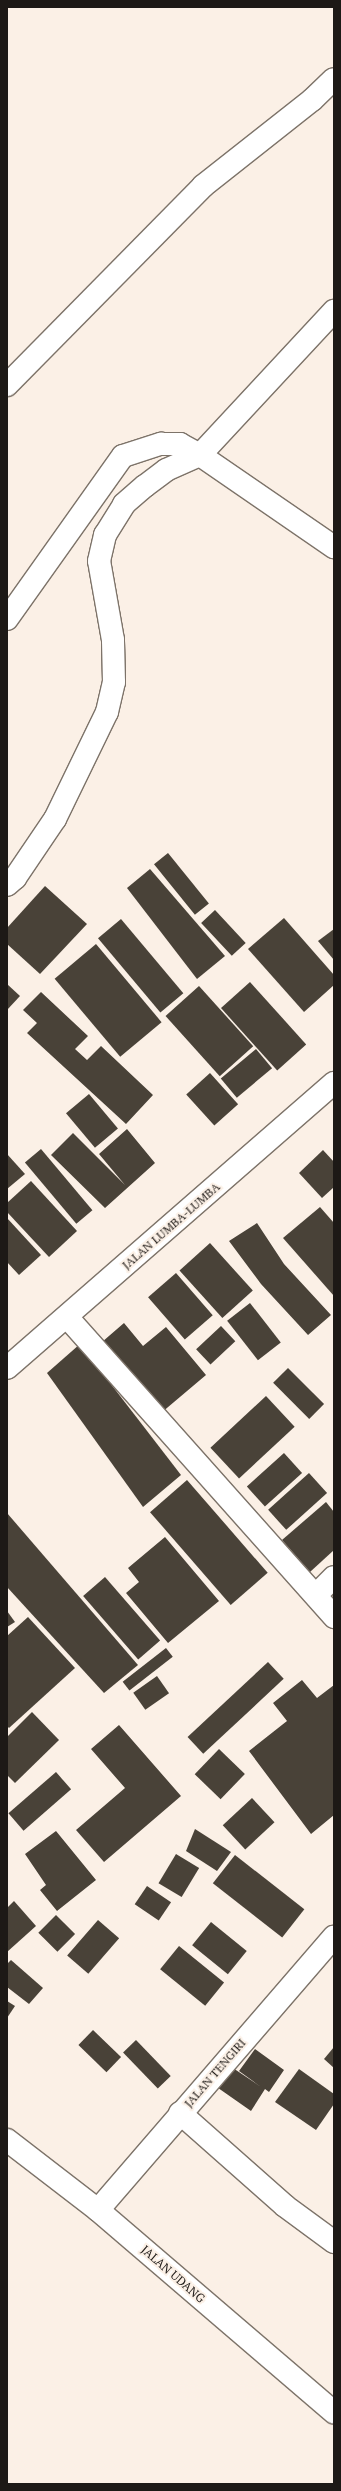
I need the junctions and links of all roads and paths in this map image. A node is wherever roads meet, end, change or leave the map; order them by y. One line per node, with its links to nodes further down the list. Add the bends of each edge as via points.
1 (334, 79): 3 (street, via 312,100 203,186)
2 (334, 311): 4 (street)
3 (7, 385)
4 (200, 455): 5 (street); 6 (street, via 180,444 161,444 123,456); 7 (street, via 166,470 145,486 124,504 105,535 99,561 112,640 114,682 107,712 56,819 15,878)
5 (334, 547)
6 (7, 618)
7 (7, 885)
8 (334, 1083): 9 (street, JALAN LUMBA-LUMBA)
9 (67, 1317): 10 (street, JALAN LUMBA-LUMBA); 12 (street)
10 (7, 1368)
11 (334, 1577): 12 (street)
12 (316, 1595): 13 (street)
13 (334, 1617)
14 (332, 1944): 15 (street, JALAN TENGIRI)
15 (180, 2113): 17 (street, JALAN TENGIRI); 18 (street, via 285,2206)
16 (7, 2140): 17 (street, JALAN UDANG)
17 (98, 2210): 19 (street, JALAN UDANG)
18 (334, 2242)
19 (334, 2412)

